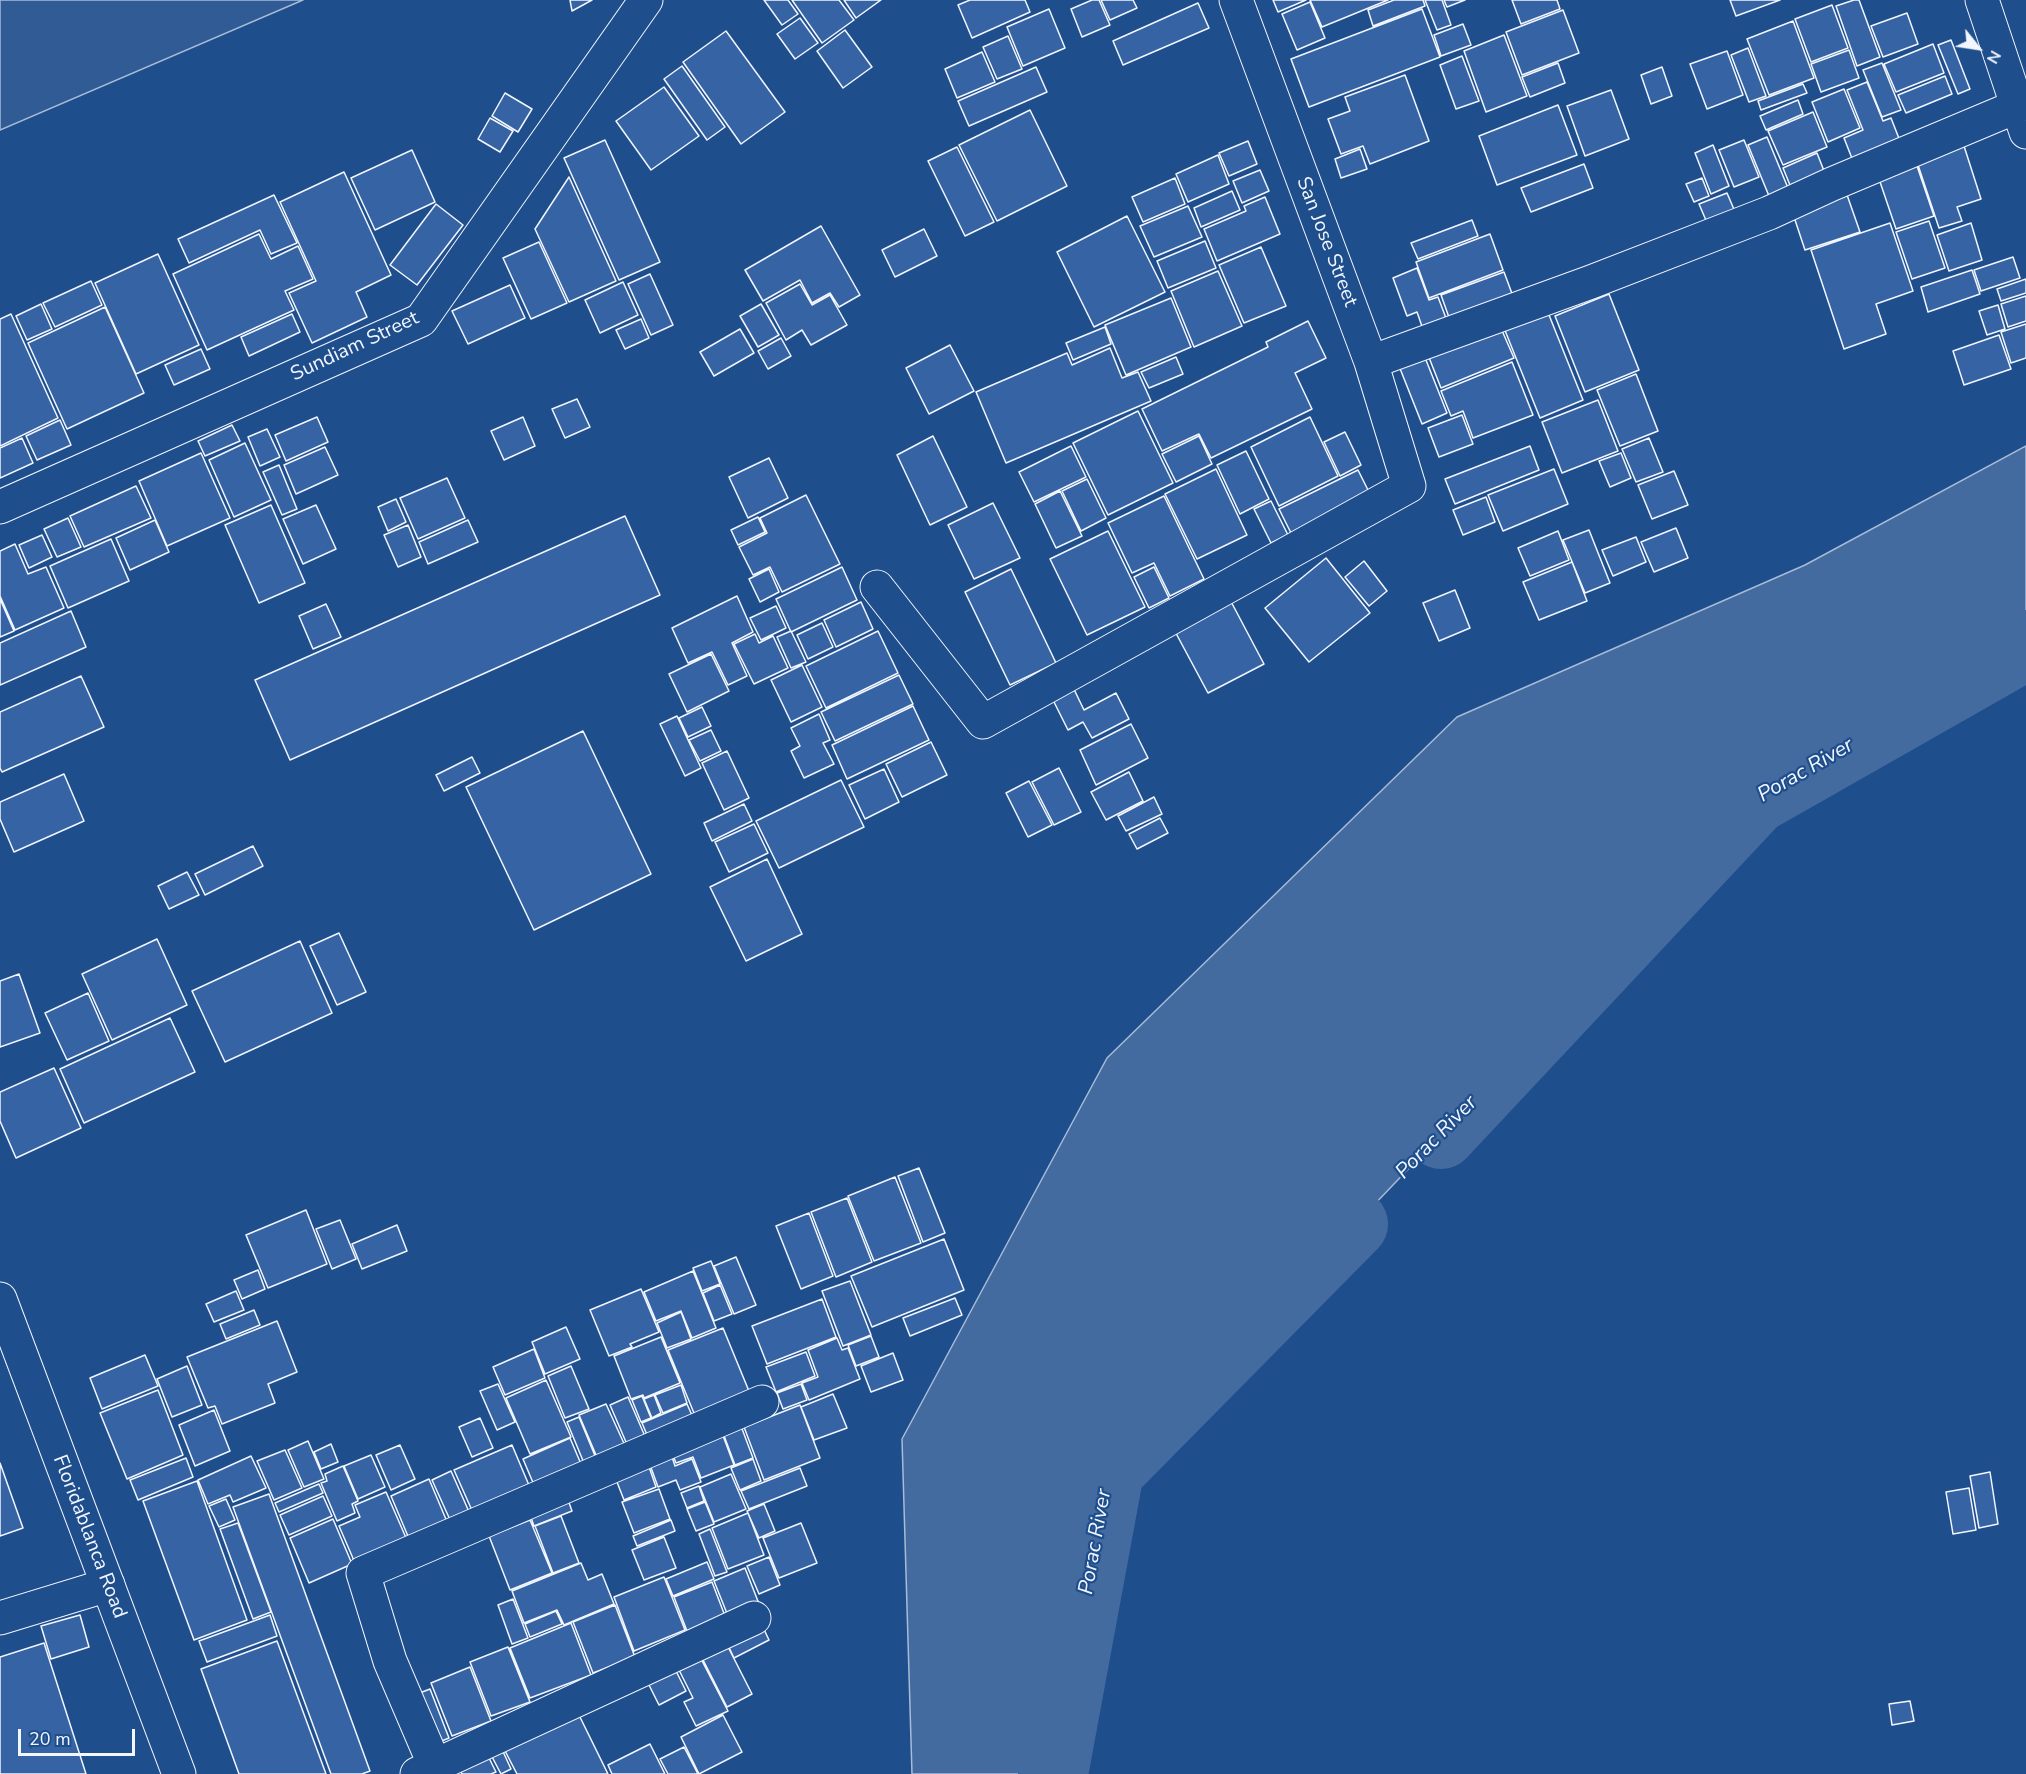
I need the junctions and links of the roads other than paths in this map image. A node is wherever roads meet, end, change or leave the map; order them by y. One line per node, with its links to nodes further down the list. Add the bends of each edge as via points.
1 (646, 0): 6 (street, Sundiam Street, via 421,320)
2 (1236, 0): 5 (street, San Jose Street)
3 (1982, 0): 4 (street)
4 (2022, 119): 5 (street, via 1832,184 1769,213 1591,282)
5 (1371, 362): 7 (street, San Jose Street, via 1409,486 983,722)
6 (0, 507)
7 (877, 587)
8 (0, 1299): 10 (street, Floridablanca Road)
9 (762, 1402): 13 (street, via 363,1573)
10 (108, 1585): 11 (street); 14 (street, Floridablanca Road)
11 (0, 1618)
12 (754, 1618): 13 (street)
13 (426, 1770)
14 (179, 1774)

